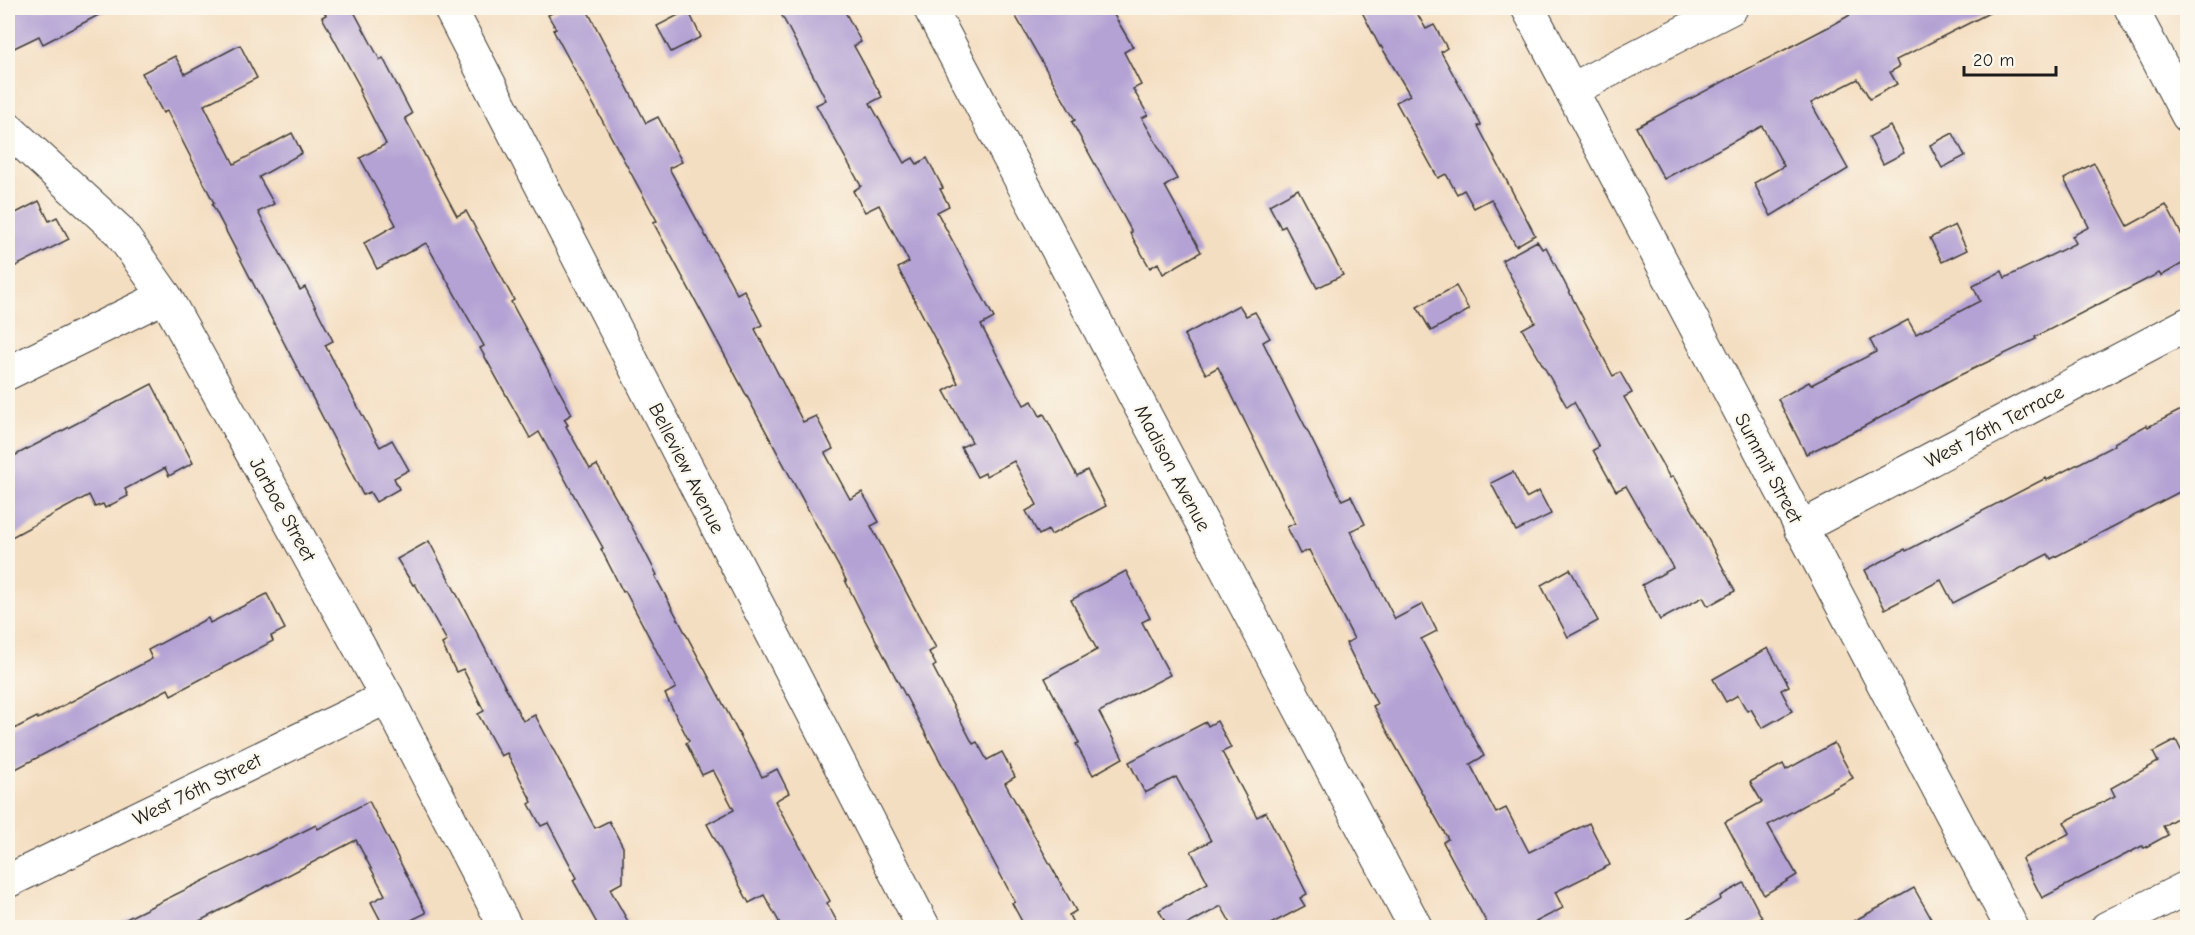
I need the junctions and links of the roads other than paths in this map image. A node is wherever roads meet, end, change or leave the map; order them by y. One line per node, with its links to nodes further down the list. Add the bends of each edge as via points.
1 (450, 8): 17 (street, Belleview Avenue)
2 (930, 8): 18 (street, Madison Avenue)
3 (1528, 8): 6 (street, Summit Street)
4 (1731, 8): 6 (street)
5 (2131, 8): 7 (street)
6 (1571, 90): 12 (street, Summit Street)
7 (2187, 116)
8 (8, 129): 9 (street, Jarboe Street, via 119,231)
9 (165, 296): 11 (street); 13 (street, Jarboe Street)
10 (2187, 324): 12 (street, West 76th Terrace)
11 (8, 373)
12 (1800, 528): 19 (street, Summit Street)
13 (387, 697): 14 (street, West 76th Street); 16 (street, Jarboe Street)
14 (8, 881)
15 (2187, 887): 20 (street)
16 (506, 927)
17 (924, 927)
18 (1416, 927)
19 (2012, 927)
20 (2107, 927)

